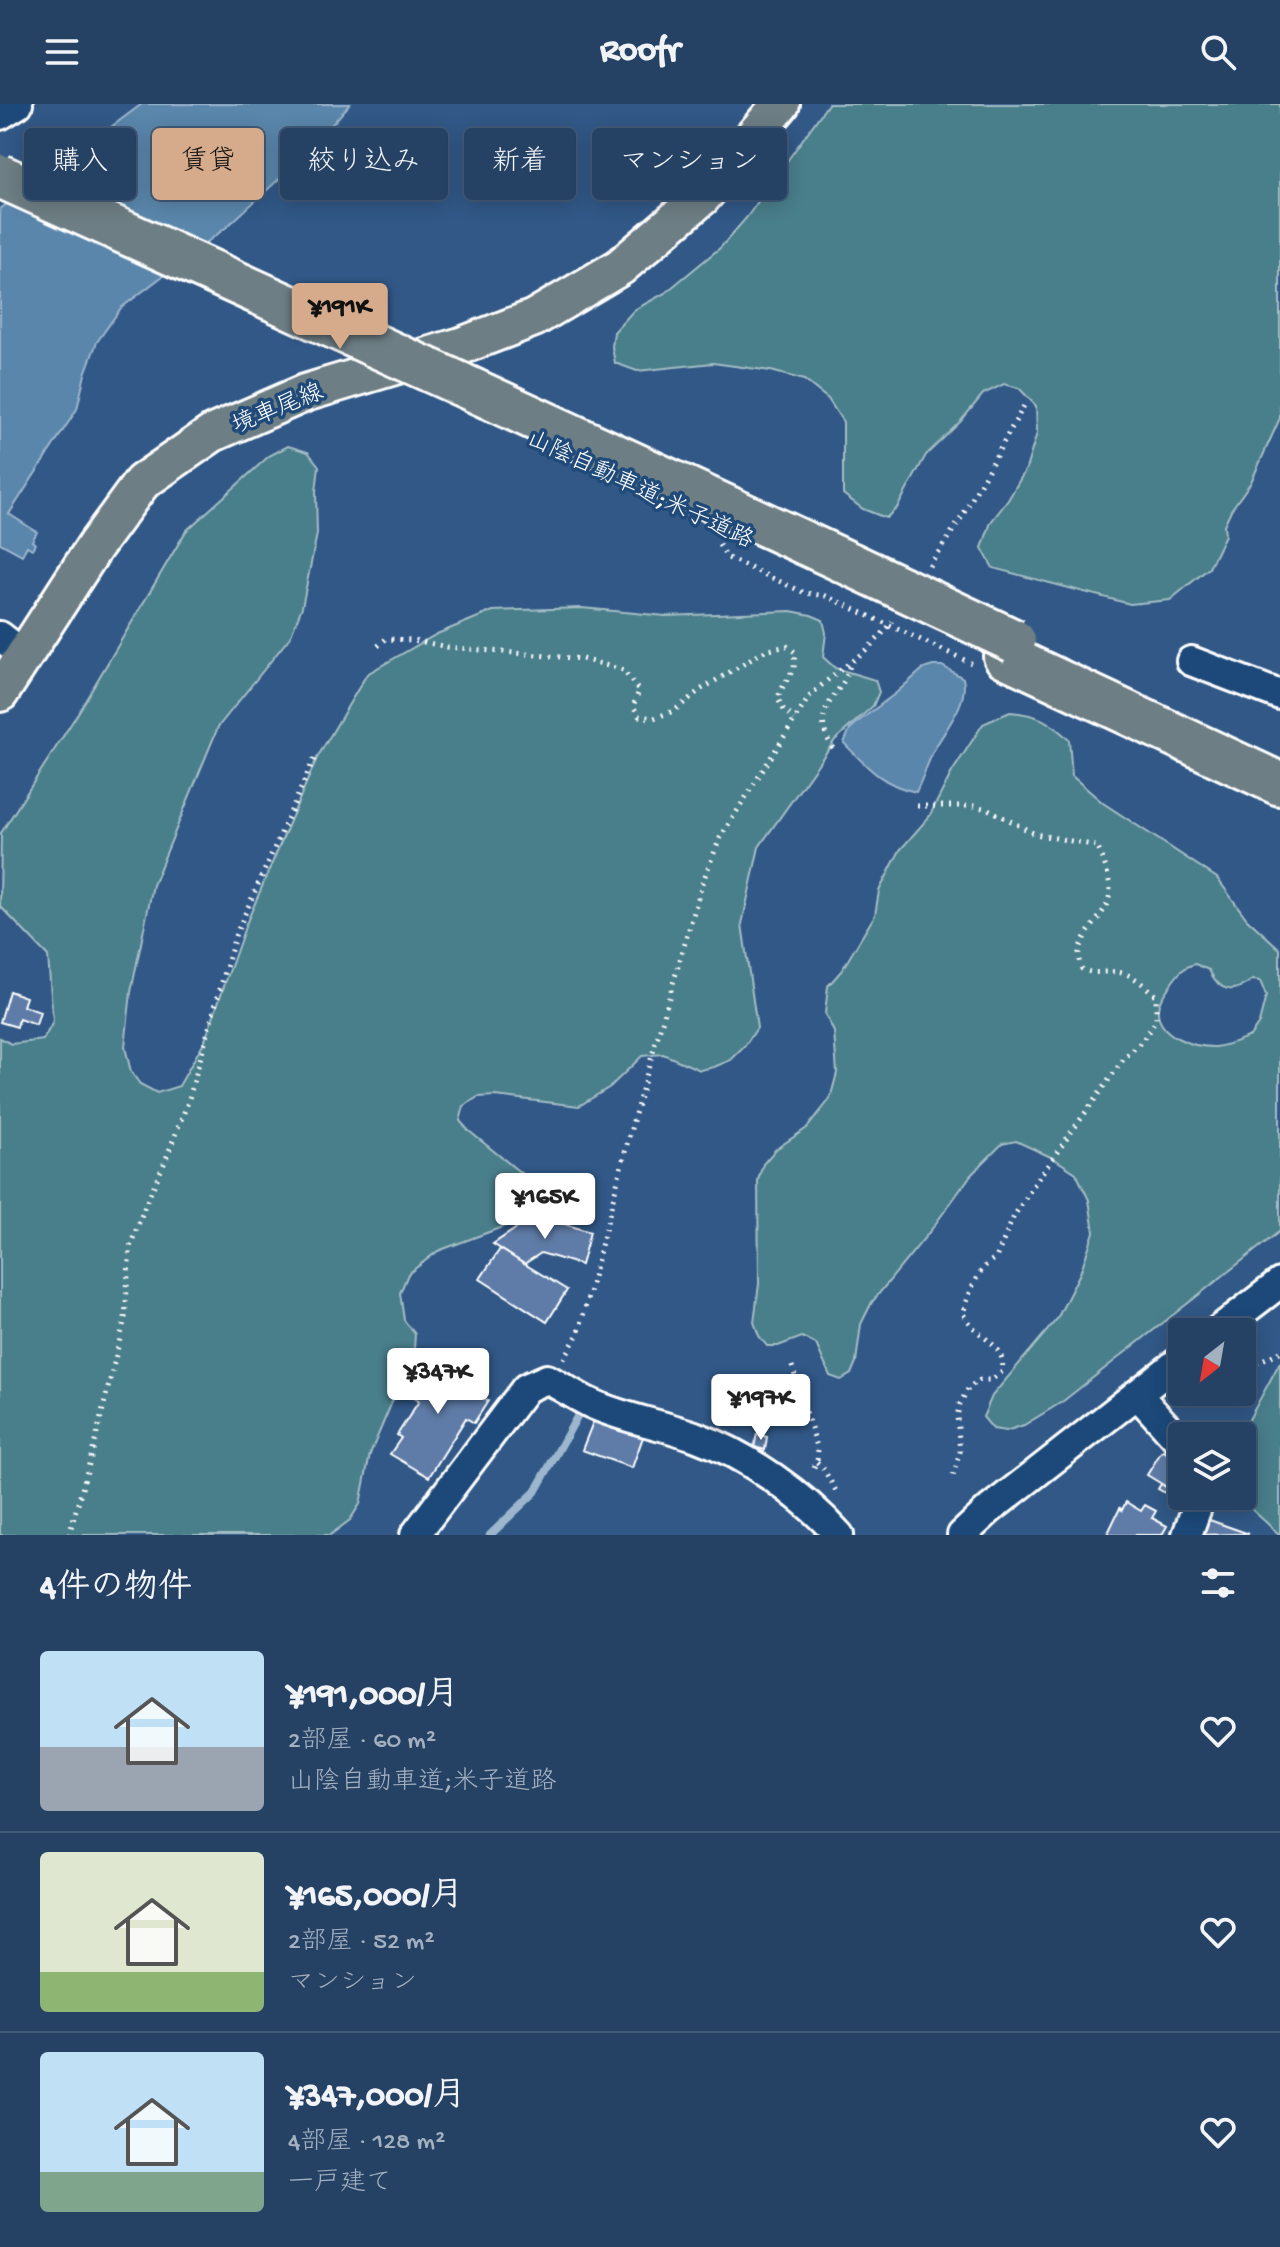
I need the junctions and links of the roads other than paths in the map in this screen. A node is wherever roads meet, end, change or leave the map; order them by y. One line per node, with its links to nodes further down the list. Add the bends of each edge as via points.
1 (18, 104): 3 (street)
2 (781, 104): 7 (main road, 境車尾線, via 702,197 608,275 534,318 305,393 213,433 142,482)
3 (0, 115)
4 (0, 176): 6 (highway, 山陰自動車道;米子道路, bridge)
5 (0, 195): 6 (highway, 山陰自動車道;米子道路)
6 (456, 393): 8 (highway, 山陰自動車道;米子道路, via 845,572)
7 (12, 646): 10 (main road, 境車尾線)
8 (1000, 655): 12 (highway, 山陰自動車道;米子道路); 13 (highway, 山陰自動車道;米子道路)
9 (1191, 661): 11 (street)
10 (0, 693)
11 (1280, 695)
12 (1280, 763)
13 (1280, 784)
14 (1280, 1283): 15 (street)
15 (1234, 1318)
16 (1168, 1370): 17 (street)
17 (1137, 1394): 18 (street); 22 (street)
18 (1168, 1428)
19 (1196, 1510): 23 (street)
20 (415, 1535): 21 (street, via 526,1388 547,1379 592,1404 728,1451 804,1501)
21 (839, 1535)
22 (962, 1535)
23 (1187, 1535)

